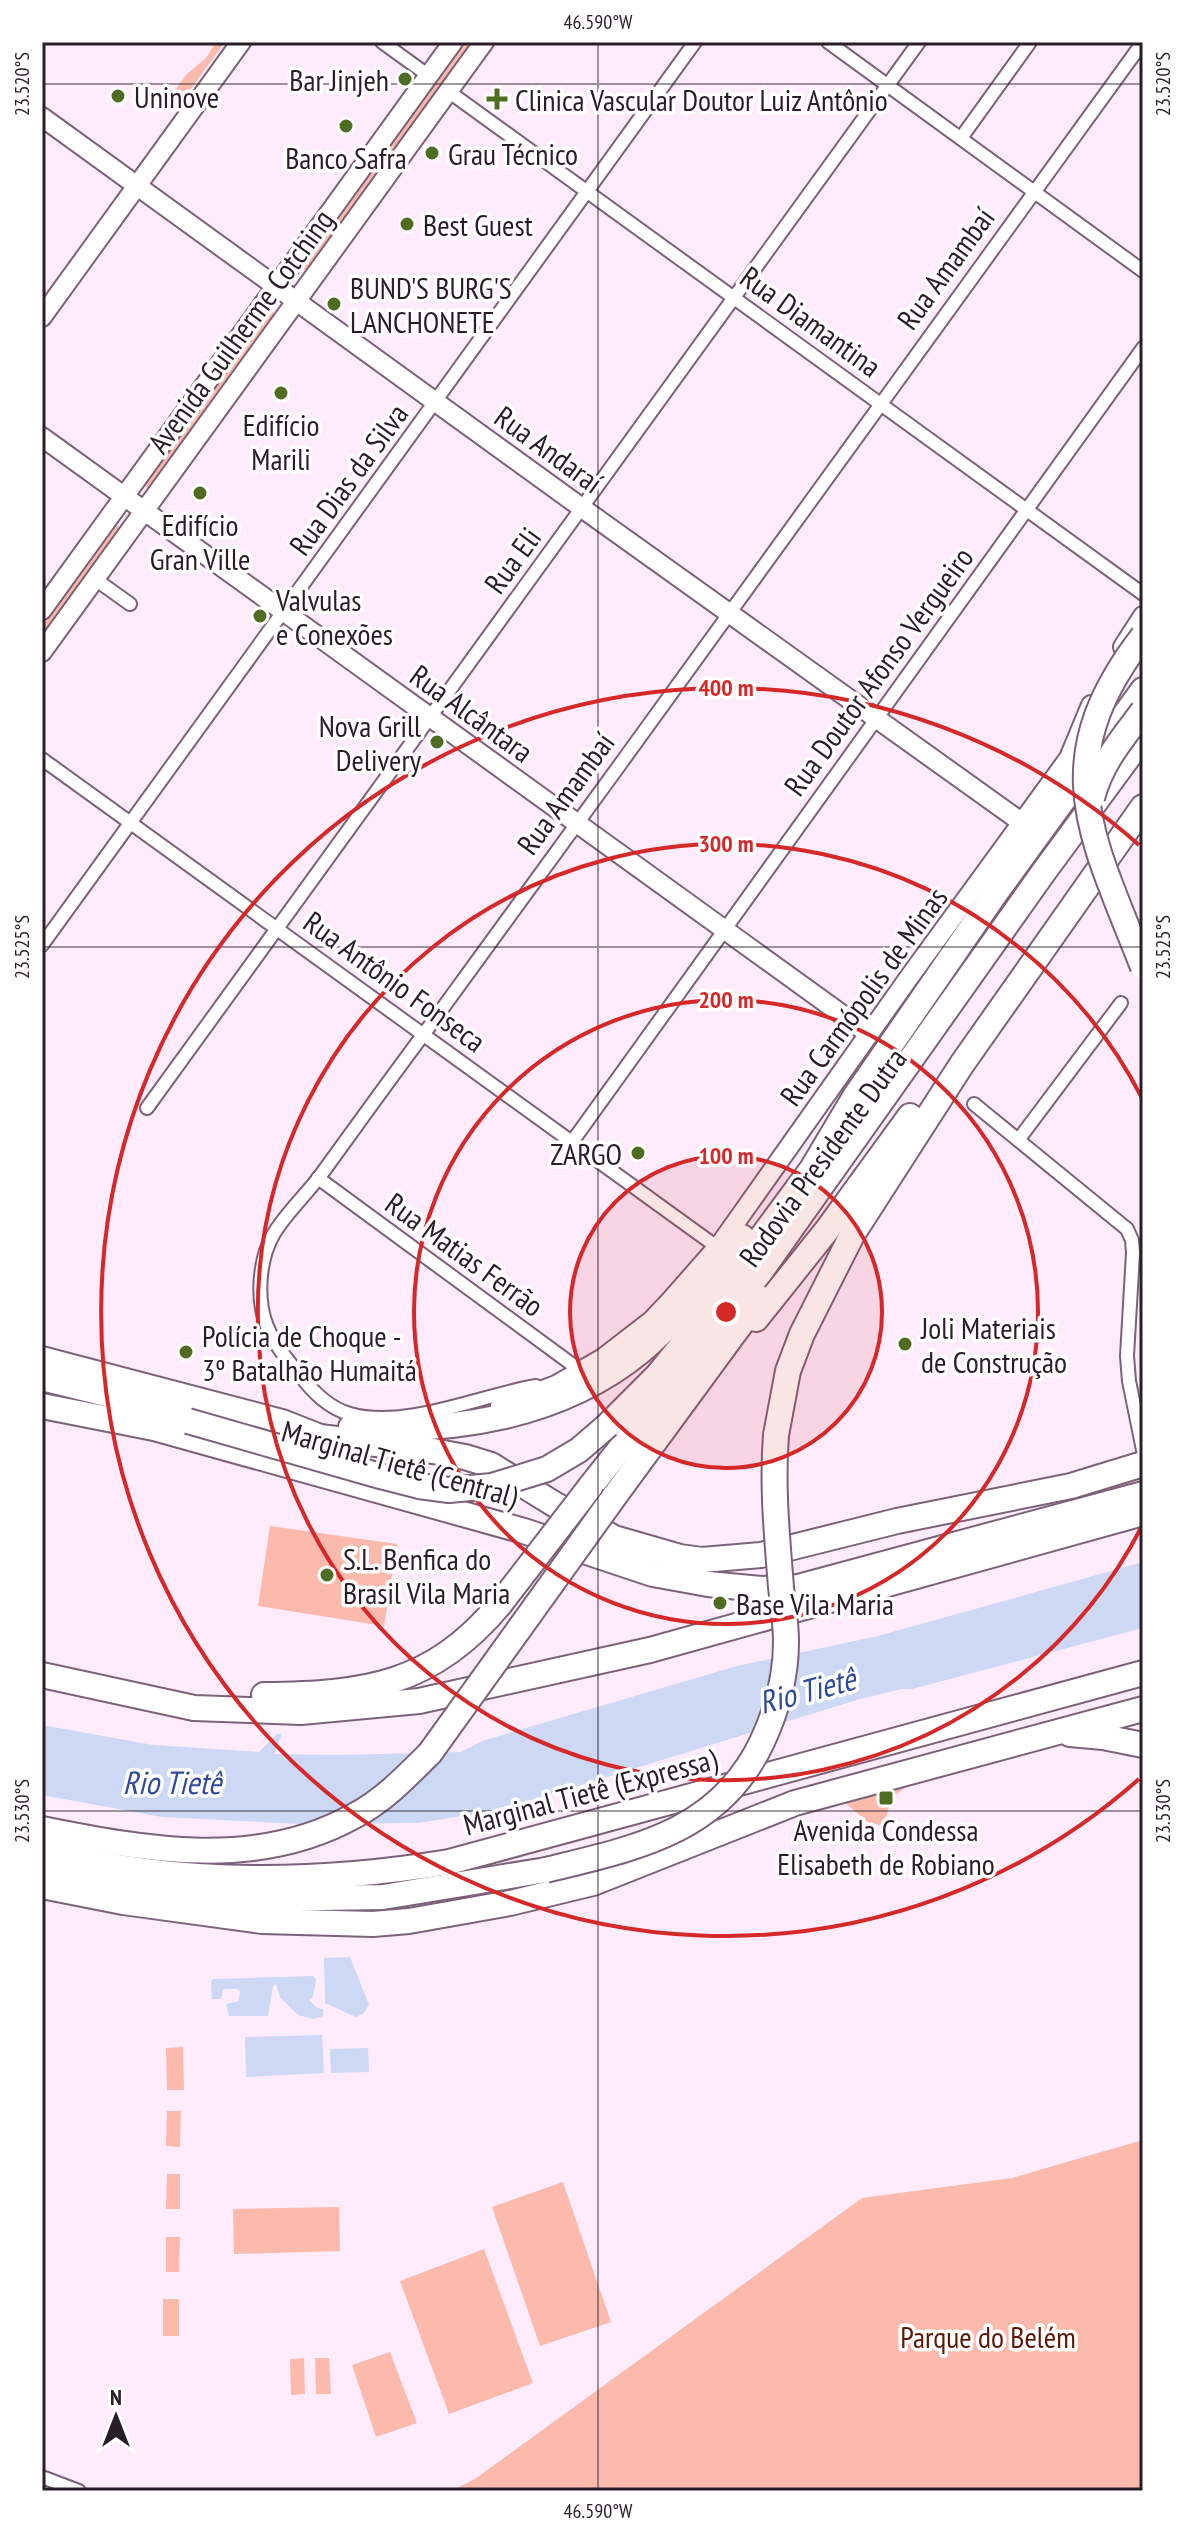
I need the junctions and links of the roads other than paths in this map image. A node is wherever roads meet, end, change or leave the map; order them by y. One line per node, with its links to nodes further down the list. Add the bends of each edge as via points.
1 (241, 42): 15 (main road)
2 (382, 42): 10 (street)
3 (453, 42): 10 (main road, Avenida Guilherme Cotching)
4 (484, 42): 12 (main road, Avenida Guilherme Cotching)
5 (695, 42): 16 (street, Rua Dias da Silva)
6 (828, 42): 11 (street)
7 (919, 42): 11 (street, Rua Eli)
8 (1030, 42): 14 (street)
9 (1143, 42): 17 (street, Rua Amambaí)
10 (429, 76): 19 (main road, Avenida Guilherme Cotching)
11 (887, 85): 14 (street); 20 (street, Rua Eli)
12 (448, 91): 16 (street, Rua Diamantina); 21 (main road, Avenida Guilherme Cotching)
13 (42, 117): 15 (main road, Rua Andaraí)
14 (961, 138): 17 (street)
15 (137, 186): 19 (main road, Rua Andaraí); 22 (main road)
16 (587, 191): 20 (street, Rua Diamantina); 24 (street, Rua Dias da Silva)
17 (1036, 191): 18 (street); 25 (street, Rua Amambaí)
18 (1143, 271)
19 (276, 286): 21 (main road, Rua Andaraí); 27 (main road, Avenida Guilherme Cotching)
20 (734, 297): 25 (street, Rua Diamantina); 28 (street, Rua Eli)
21 (296, 301): 24 (main road, Rua Andaraí); 30 (main road, Avenida Guilherme Cotching)
22 (42, 317)
23 (1143, 348): 29 (street, Rua Doutor Afonso Vergueiro)
24 (436, 402): 28 (main road, Rua Andaraí); 35 (street, Rua Dias da Silva)
25 (880, 403): 29 (street, Rua Diamantina); 36 (street, Rua Amambaí)
26 (42, 437): 27 (main road, Rua Alcântara)
27 (124, 497): 30 (main road, Rua Alcântara); 34 (main road, Avenida Guilherme Cotching)
28 (582, 508): 36 (main road, Rua Andaraí); 42 (street, Rua Eli)
29 (1027, 509): 32 (street, Rua Diamantina); 43 (street, Rua Doutor Afonso Vergueiro)
30 (144, 511): 31 (main road, Avenida Guilherme Cotching); 35 (main road, Rua Alcântara)
31 (95, 579): 33 (street); 39 (main road, Avenida Guilherme Cotching)
32 (1143, 594)
33 (131, 602)
34 (42, 610)
35 (284, 612): 42 (main road, Rua Alcântara); 49 (street, Rua Dias da Silva)
36 (730, 613): 43 (main road, Rua Andaraí); 50 (street, Rua Amambaí)
37 (1143, 616): 51 (main road, Rua Carmópolis de Minas, via 1100,686 1069,758)
38 (1143, 636): 48 (highway, bridge, via 1116,674 1092,729 1084,783)
39 (42, 652)
40 (1143, 690): 60 (highway, Rodovia Presidente Dutra)
41 (1143, 711): 48 (highway, bridge, via 1100,772)
42 (431, 718): 50 (main road, Rua Alcântara); 53 (street, Rua Eli)
43 (875, 719): 51 (main road, Rua Andaraí); 54 (street, Rua Doutor Afonso Vergueiro)
44 (1143, 737): 88 (highway, Rodovia Presidente Dutra, bridge, via 761,1271 484,1624 428,1667 390,1683 299,1695)
45 (42, 759): 49 (street, Rua Antônio Fonseca)
46 (1143, 763): 72 (highway, Rodovia Presidente Dutra)
47 (1143, 807): 52 (highway, Rodovia Presidente Dutra)
48 (1089, 820): 56 (highway, bridge)
49 (130, 824): 53 (street, Rua Antônio Fonseca); 55 (street, Rua Dias da Silva)
50 (578, 824): 54 (main road, Rua Alcântara); 58 (street, Rua Amambaí)
51 (1024, 824): 59 (main road, Rua Carmópolis de Minas)
52 (1121, 838): 72 (highway, via 1029,950 827,1230 723,1362); 97 (highway, Rodovia Presidente Dutra, bridge, via 962,1064 852,1235 788,1371 776,1435 774,1494 784,1676 776,1713 756,1755 723,1799 677,1830 643,1845)
53 (276, 928): 58 (street, Rua Antônio Fonseca); 62 (street, Rua Eli)
54 (724, 930): 59 (main road, Rua Alcântara); 64 (street, Rua Doutor Afonso Vergueiro)
55 (42, 945)
56 (1143, 967)
57 (1121, 1003): 63 (street)
58 (423, 1034): 64 (street, Rua Antônio Fonseca); 65 (street, Rua Amambaí)
59 (869, 1034): 66 (main road, Rua Carmópolis de Minas)
60 (856, 1095): 74 (highway, bridge, via 812,1169 657,1376 608,1425 547,1469 492,1486 419,1486); 76 (highway, via 836,1111 724,1260 641,1351 603,1377 546,1404 487,1420)
61 (974, 1104): 63 (street)
62 (147, 1108)
63 (1019, 1139): 77 (street, via 1119,1220 1132,1240 1127,1356)
64 (572, 1142): 66 (street, Rua Antônio Fonseca)
65 (318, 1178): 68 (street, Rua Matias Ferrão); 70 (street, Rua Amambaí, via 273,1235 260,1284 270,1334 311,1389 337,1409 372,1418 447,1408 531,1386)
66 (717, 1247): 68 (main road, Rua Carmópolis de Minas, via 651,1321)
67 (42, 1359): 75 (highway)
68 (581, 1371): 70 (main road, Rua Amambaí)
69 (42, 1378): 74 (highway)
70 (546, 1390): 76 (main road, Rua Amambaí)
71 (42, 1391): 74 (highway)
72 (692, 1393): 93 (highway, Rodovia Presidente Dutra, bridge, via 430,1753 355,1816 276,1846 239,1851 133,1846)
73 (42, 1406): 84 (highway, Marginal Tietê (Central), via 184,1436 524,1531 653,1574 761,1589)
74 (182, 1420)
75 (282, 1422): 76 (highway); 83 (highway, via 320,1437 433,1451 491,1465 614,1538 680,1557 761,1555)
76 (408, 1428)
77 (1143, 1450)
78 (1143, 1464): 83 (highway, via 1071,1486)
79 (1143, 1479): 81 (highway)
80 (1143, 1494): 84 (highway)
81 (1075, 1497): 83 (highway, via 853,1537); 84 (highway)
82 (1143, 1513): 88 (highway, via 650,1650 419,1701 301,1712 194,1708)
83 (840, 1534)
84 (798, 1580)
85 (42, 1675): 88 (highway)
86 (1143, 1675): 92 (highway, Marginal Tietê (Expressa))
87 (1143, 1696): 92 (highway, via 921,1752 807,1775)
88 (157, 1700)
89 (1143, 1709): 90 (highway)
90 (1052, 1733): 91 (highway); 100 (highway, via 808,1799 593,1883 510,1903 373,1924)
91 (1143, 1745)
92 (783, 1772): 95 (highway, Marginal Tietê (Expressa))
93 (42, 1829)
94 (42, 1851): 95 (highway, Marginal Tietê (Expressa), via 225,1879 360,1875)
95 (482, 1854): 99 (highway, via 462,1868 360,1885)
96 (42, 1868): 99 (highway)
97 (489, 1881): 99 (highway, via 383,1897 262,1899); 100 (highway, via 469,1894 431,1901 350,1910 234,1909)
98 (42, 1886): 100 (highway)
99 (183, 1893)
100 (216, 1915)
101 (42, 2477): 102 (street)
102 (79, 2491)

